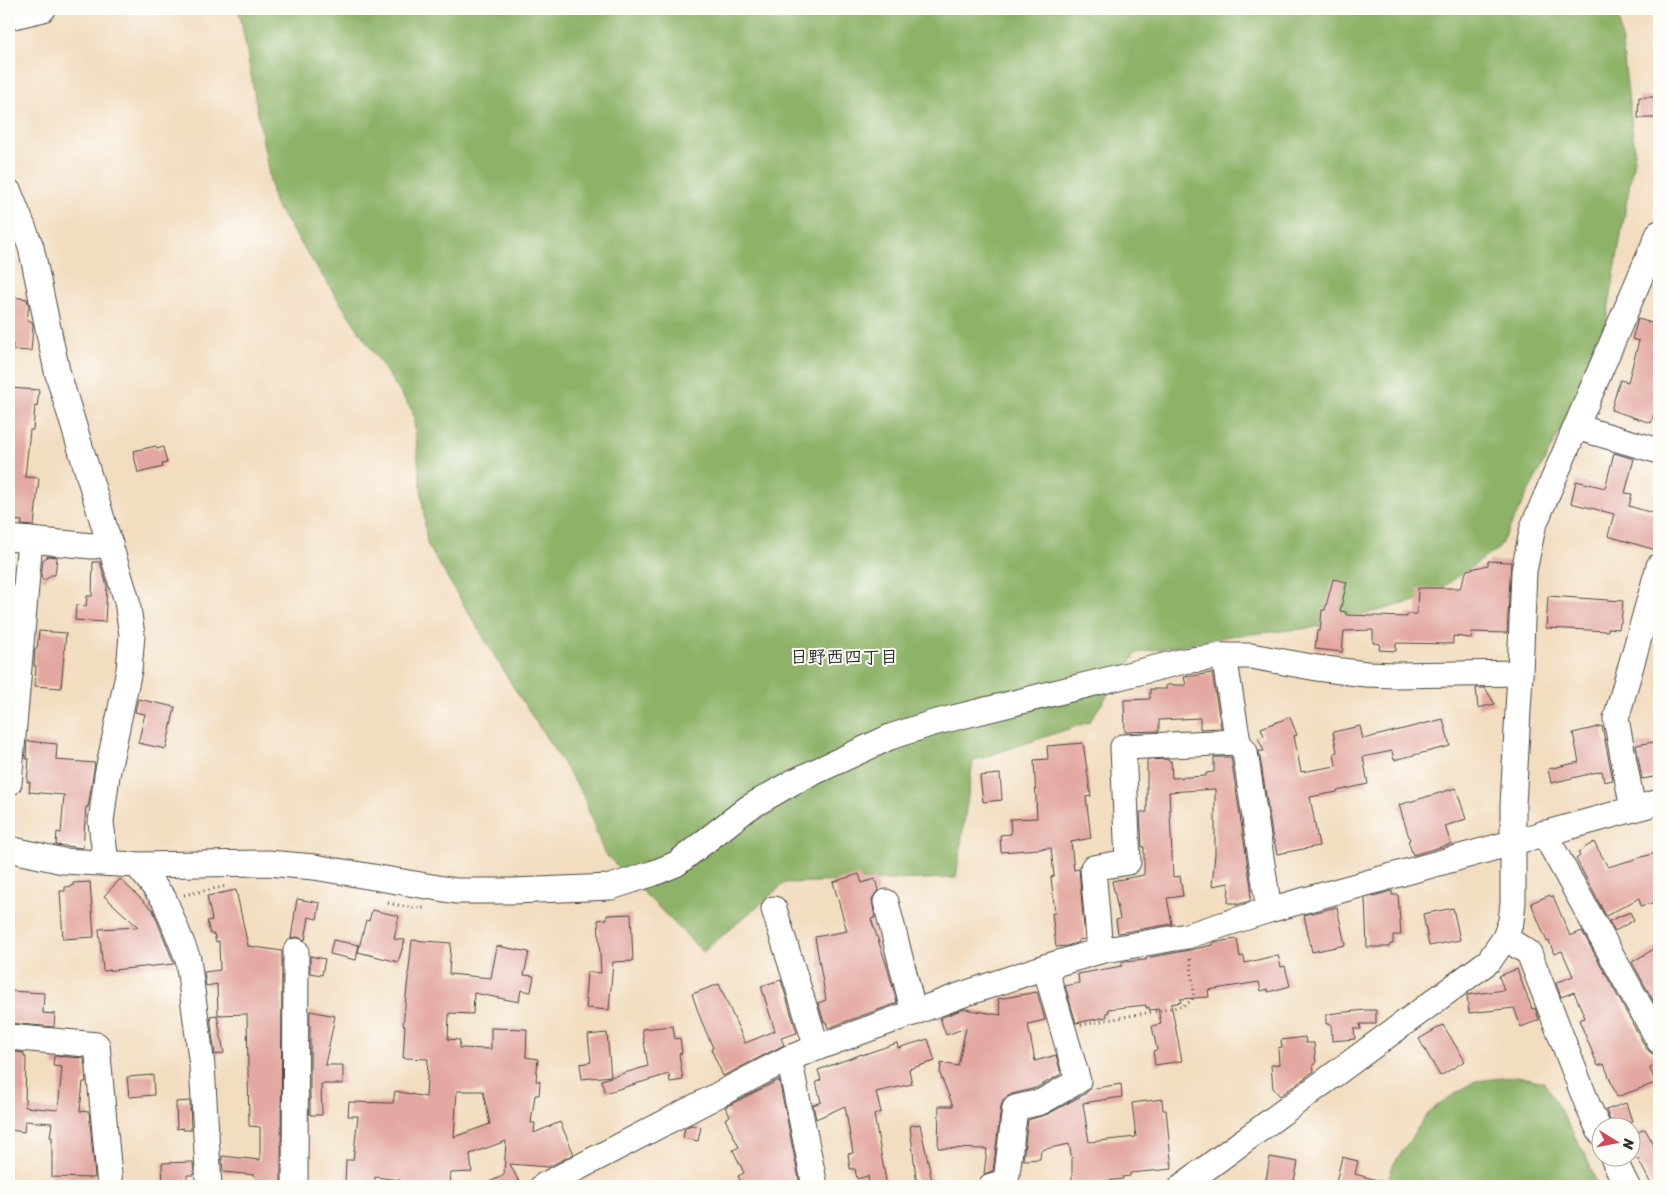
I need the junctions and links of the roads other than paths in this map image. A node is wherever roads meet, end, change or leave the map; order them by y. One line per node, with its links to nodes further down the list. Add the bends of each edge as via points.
1 (43, 9): 2 (street)
2 (9, 16)
3 (9, 192): 5 (street)
4 (1659, 233): 6 (street)
5 (20, 243): 9 (street)
6 (1576, 427): 7 (street); 12 (street, via 1533,527 1524,571)
7 (1659, 451)
8 (19, 539): 9 (street, via 92,546); 14 (street)
9 (110, 544): 20 (street, via 127,601 132,635 129,670 106,775 101,822)
10 (1659, 566): 16 (street, via 1616,719)
11 (1224, 656): 12 (street, via 1251,656 1366,674); 13 (street); 21 (street, via 1184,662 1029,699 933,723 890,738 793,782 748,808 676,864 611,887 456,891 314,867)
12 (1520, 673): 18 (street)
13 (1238, 742): 24 (street, via 1245,752); 27 (street, via 1123,747 1128,862 1093,868)
14 (9, 783)
15 (1659, 802): 16 (street)
16 (1633, 809): 17 (street)
17 (1544, 833): 18 (street); 31 (street)
18 (1512, 841): 24 (street); 25 (street, via 1514,902)
19 (9, 849): 20 (street, via 63,860)
20 (106, 863): 21 (street)
21 (138, 864): 37 (street, via 164,899 188,959 202,1066)
22 (886, 902): 29 (street)
23 (774, 909): 32 (street)
24 (1270, 910): 27 (street, via 1187,936)
25 (1505, 938): 34 (street, via 1529,953); 42 (street, via 1489,961)
26 (296, 951): 38 (street)
27 (1100, 951): 28 (street)
28 (1045, 966): 29 (street); 41 (street, via 1078,1080 1041,1102 1015,1108 1006,1182)
29 (914, 1013): 32 (street)
30 (9, 1037): 36 (street, via 96,1045)
31 (1659, 1042)
32 (817, 1048): 33 (street)
33 (789, 1058): 39 (street); 40 (street)
34 (1594, 1118)
35 (1618, 1168): 43 (street)
36 (110, 1186)
37 (209, 1186)
38 (295, 1186)
39 (544, 1186)
40 (815, 1186)
41 (991, 1186)
42 (1182, 1186)
43 (1627, 1186)

